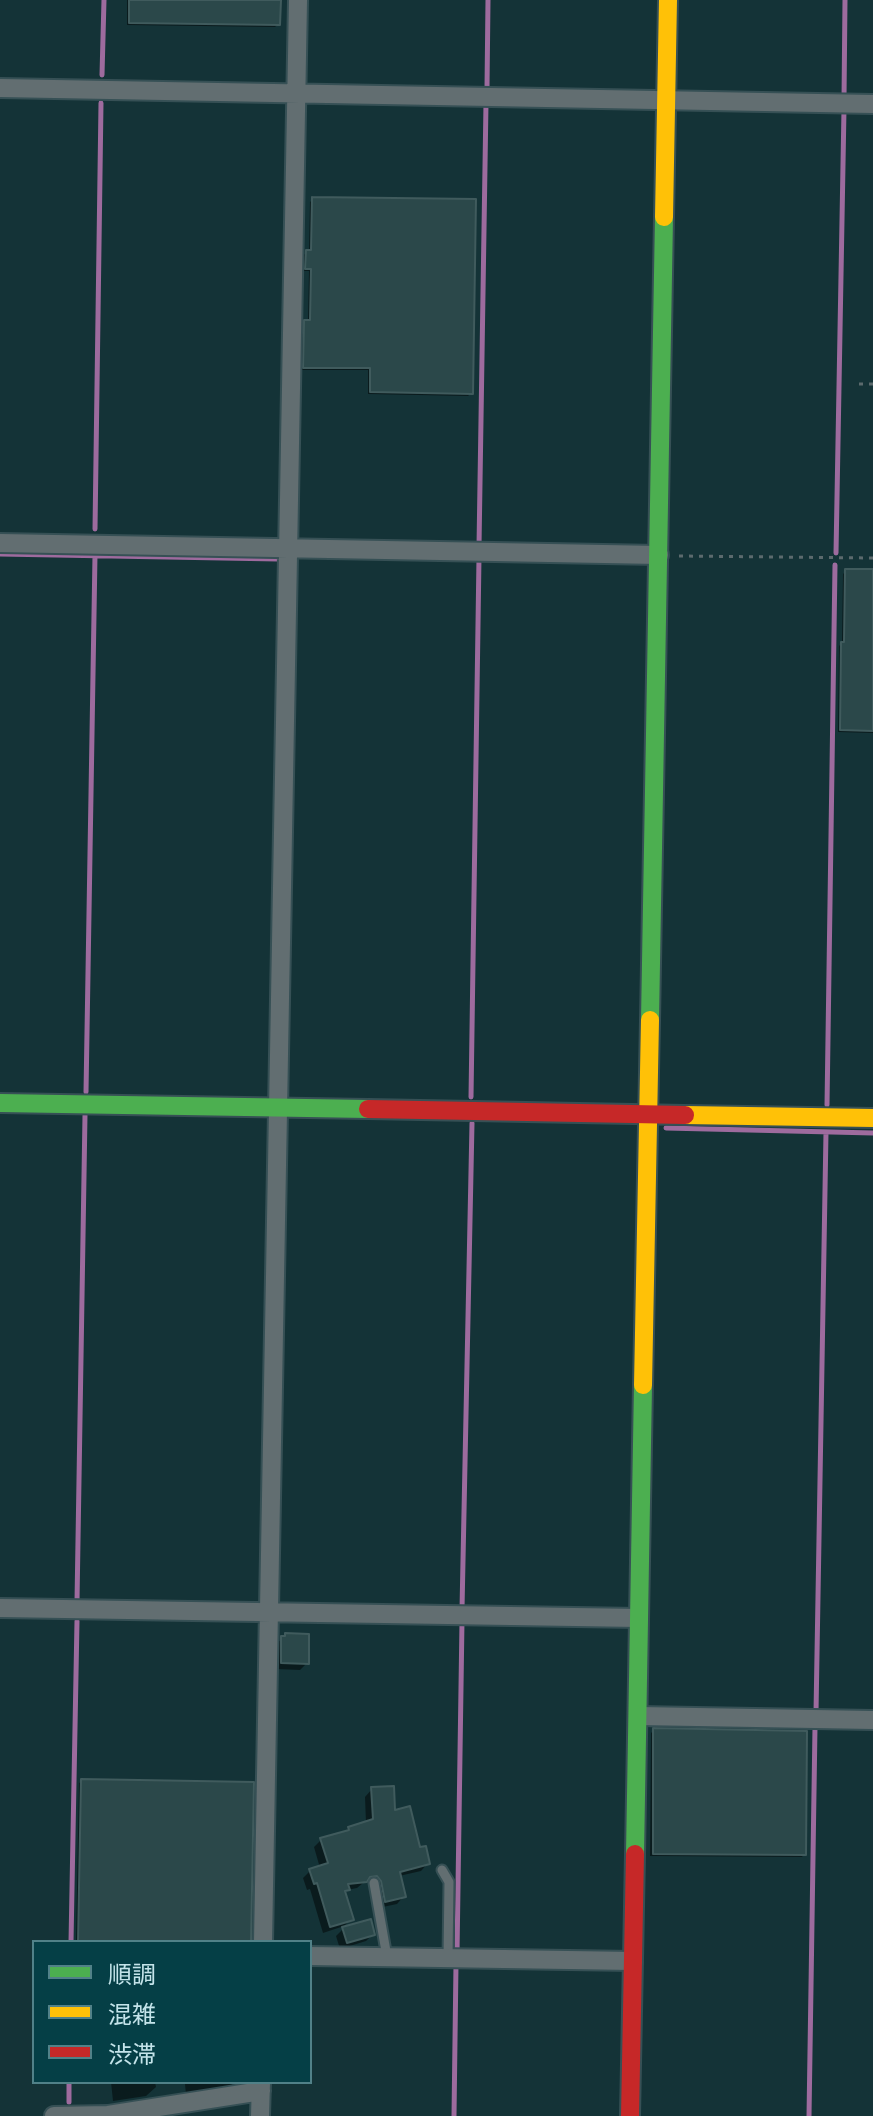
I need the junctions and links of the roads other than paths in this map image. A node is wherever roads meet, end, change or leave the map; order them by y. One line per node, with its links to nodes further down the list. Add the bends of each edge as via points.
1 (298, 0): 4 (street)
2 (668, 0): 5 (street)
3 (0, 88): 4 (street)
4 (296, 94): 5 (street); 8 (street)
5 (667, 101): 6 (street); 9 (street)
6 (873, 104)
7 (0, 543): 8 (street)
8 (287, 549): 9 (street); 11 (street)
9 (659, 555): 12 (street)
10 (0, 1103): 11 (street)
11 (278, 1108): 12 (street); 15 (street)
12 (649, 1114): 13 (street); 16 (street)
13 (873, 1118)
14 (0, 1608): 15 (street)
15 (269, 1613): 16 (street); 21 (street)
16 (639, 1618): 17 (street)
17 (638, 1716): 18 (street); 25 (street)
18 (873, 1720)
19 (442, 1870): 24 (lane, via 449,1882)
20 (374, 1883): 23 (lane)
21 (263, 1940)
22 (312, 1956): 23 (street)
23 (387, 1957): 24 (street)
24 (448, 1958): 25 (street)
25 (633, 1961): 29 (street)
26 (261, 2087): 27 (street, via 108,2115); 28 (street)
27 (54, 2116)
28 (260, 2116)
29 (630, 2116)

